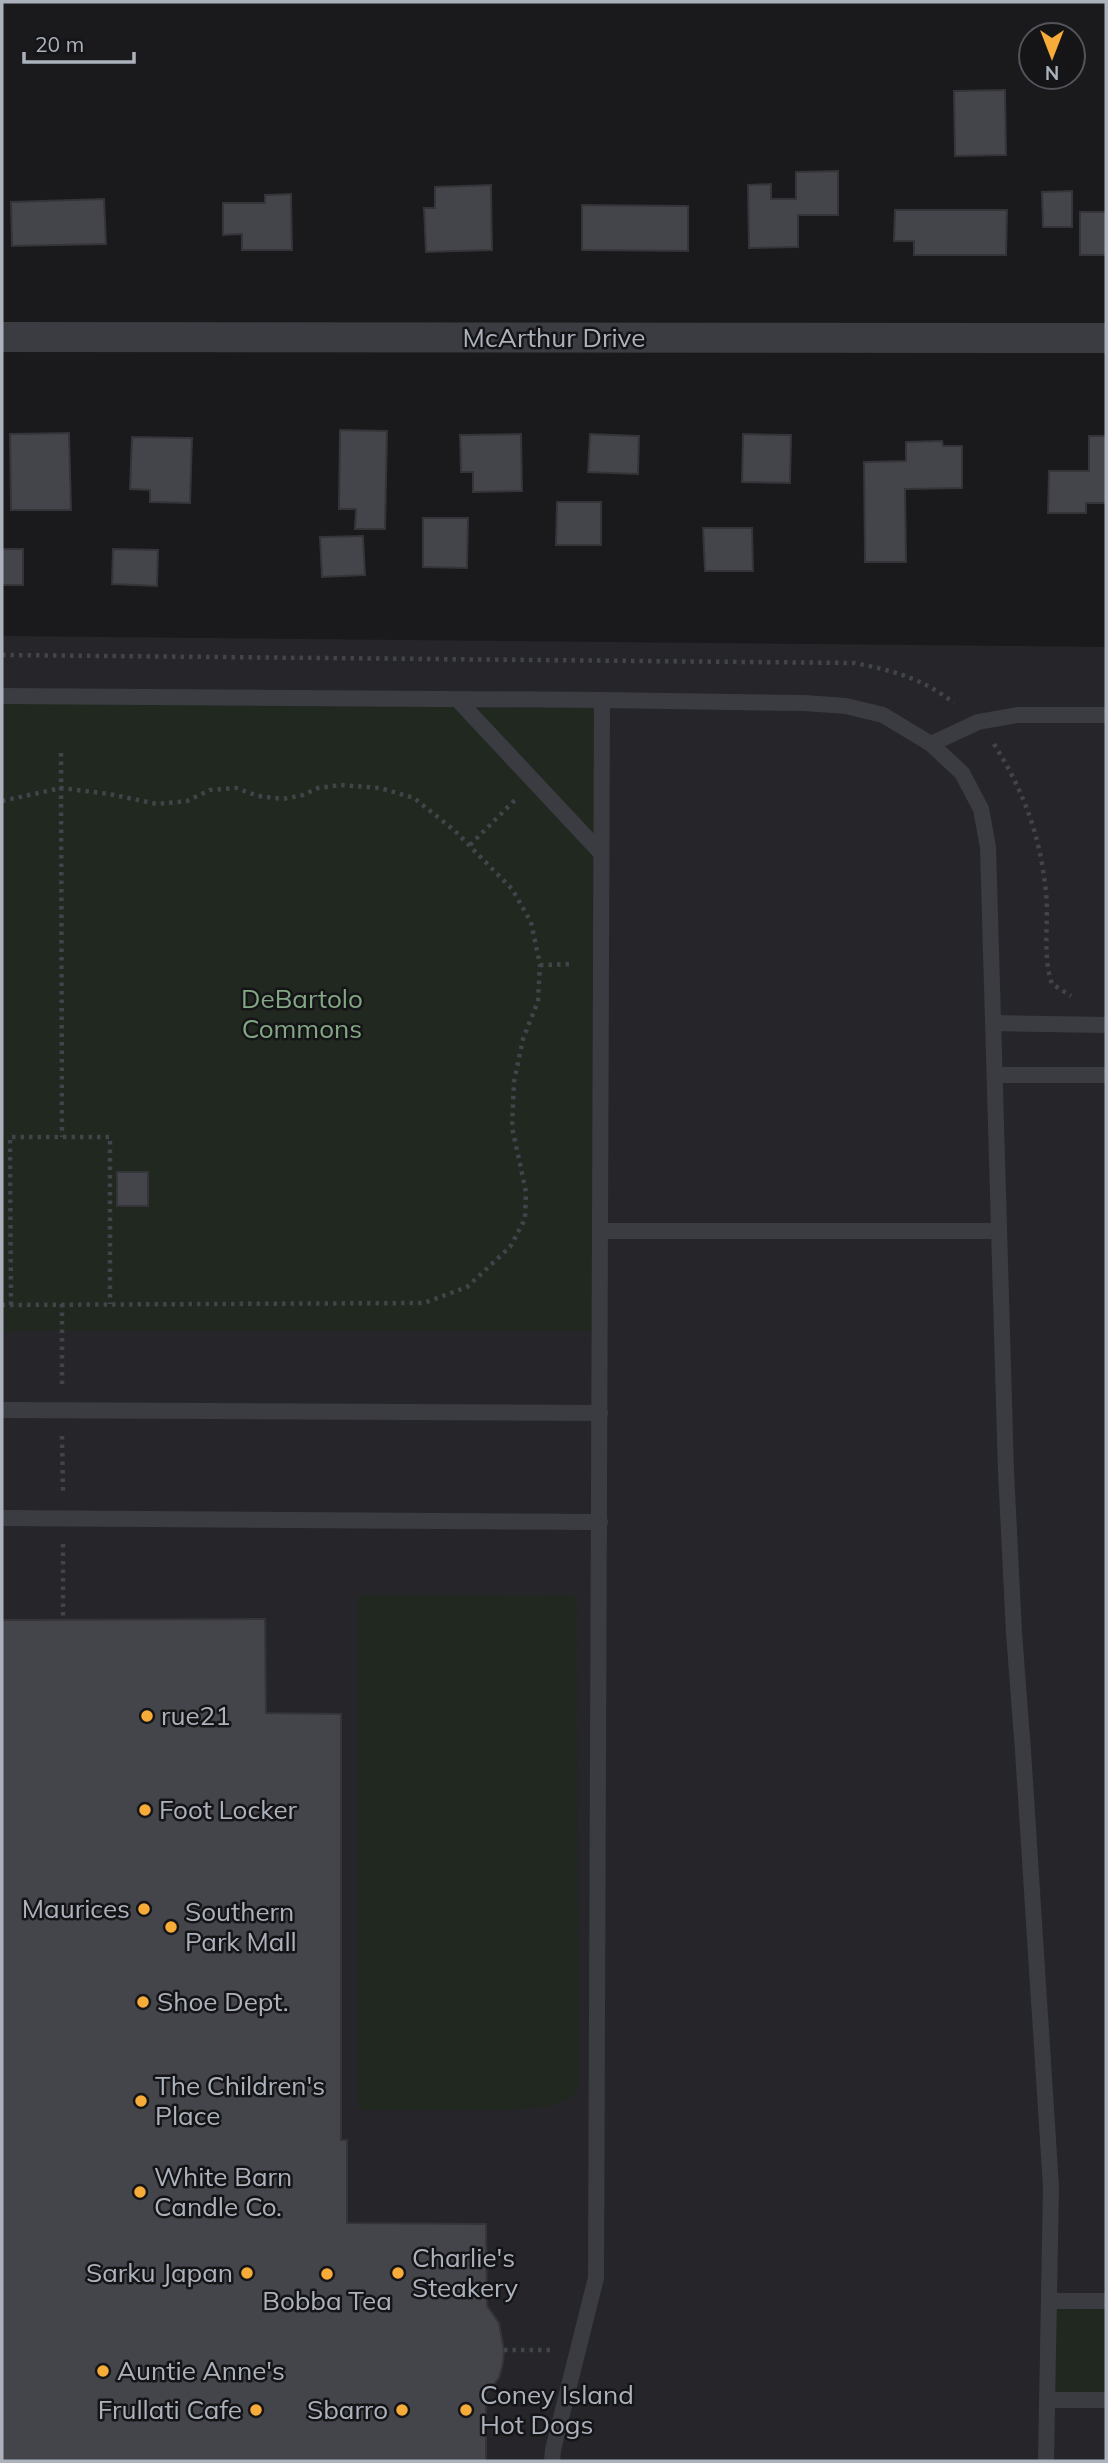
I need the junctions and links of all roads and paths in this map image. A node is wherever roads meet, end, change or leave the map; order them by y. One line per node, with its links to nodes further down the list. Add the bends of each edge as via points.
1 (2, 337): 2 (street, McArthur Drive)
2 (1106, 338)
3 (2, 655): 4 (path, via 855,663 900,673)
4 (940, 692)
5 (2, 696): 6 (lane)
6 (457, 699): 7 (lane); 12 (lane)
7 (602, 700): 9 (lane, via 846,706 883,715); 16 (lane)
8 (1106, 715): 9 (lane, via 1017,715 978,722)
9 (931, 744): 20 (lane, via 962,773 981,808 988,847)
10 (61, 753): 13 (path)
11 (1016, 779): 19 (path, via 1036,834 1046,892 1046,968 1052,984)
12 (535, 781): 15 (path); 16 (lane)
13 (61, 788): 14 (path); 15 (path, via 157,804 236,788 283,799 341,785 380,788 414,797); 24 (path)
14 (2, 801)
15 (470, 845): 18 (path, via 512,889 531,922)
16 (601, 853): 17 (lane)
17 (601, 963): 18 (path); 25 (lane)
18 (540, 965): 28 (path, via 538,1001 523,1039 514,1082 512,1127 526,1192 525,1219 510,1247 467,1287 424,1303)
19 (1076, 997)
20 (994, 1023): 21 (lane); 22 (lane)
21 (1106, 1025)
22 (995, 1075): 23 (lane); 26 (lane)
23 (1106, 1075)
24 (62, 1137): 28 (path, via 110,1137); 30 (path, via 10,1137)
25 (600, 1231): 26 (lane); 33 (lane)
26 (999, 1231): 38 (lane, via 1014,1633 1051,2187)
27 (62, 1304): 28 (path); 30 (path); 32 (path)
28 (110, 1304)
29 (2, 1305): 30 (path)
30 (11, 1305)
31 (2, 1410): 32 (lane)
32 (62, 1410): 33 (lane); 35 (path)
33 (600, 1413): 36 (lane)
34 (2, 1518): 35 (lane)
35 (63, 1518): 36 (lane); 37 (path)
36 (600, 1522): 41 (lane, via 596,2278)
37 (63, 1620)
38 (1049, 2301): 39 (lane); 42 (lane)
39 (1106, 2301)
40 (504, 2350): 41 (path)
41 (579, 2350): 44 (lane)
42 (1047, 2400): 43 (lane); 45 (lane)
43 (1106, 2400)
44 (552, 2461)
45 (1046, 2461)

